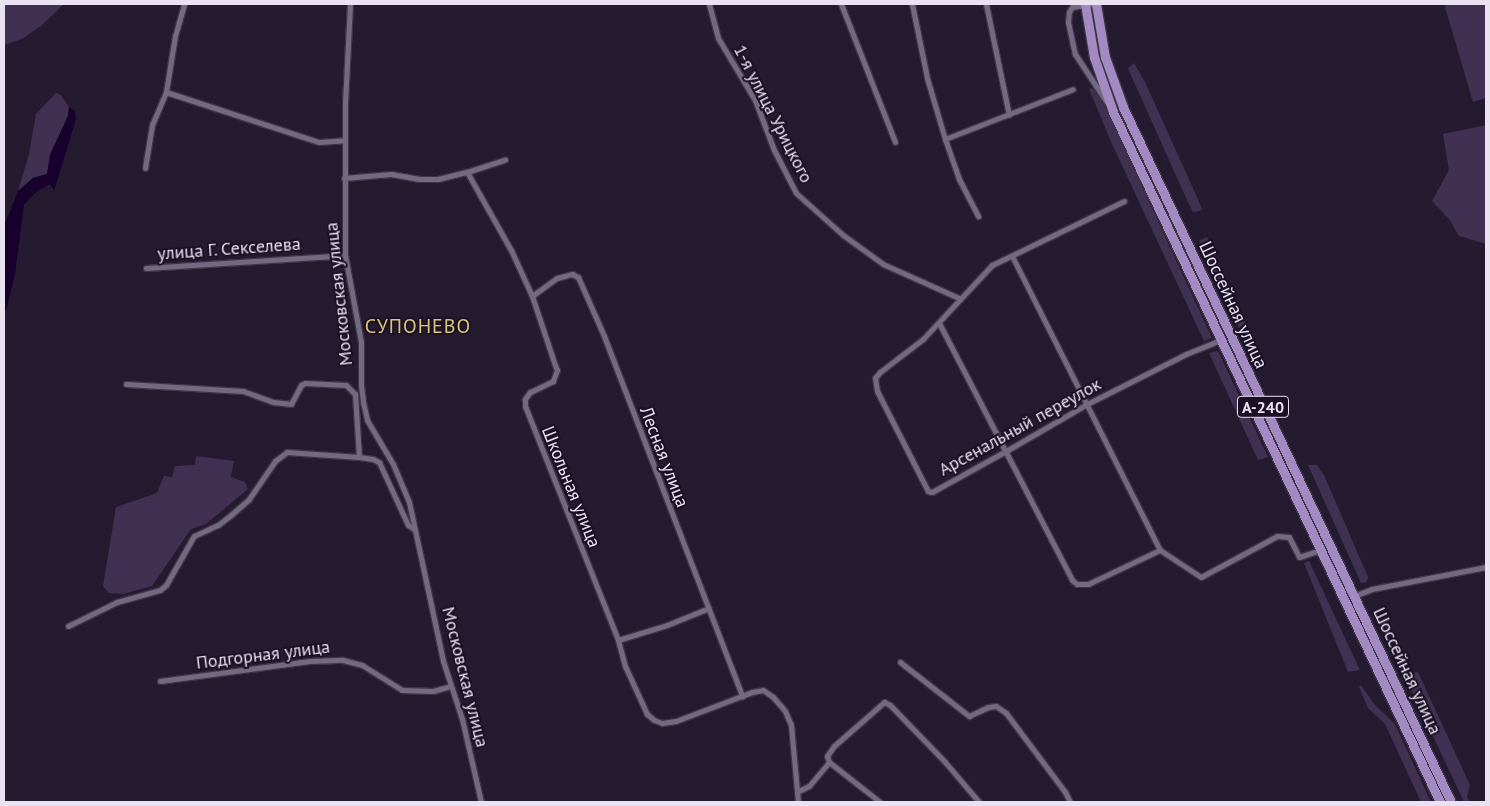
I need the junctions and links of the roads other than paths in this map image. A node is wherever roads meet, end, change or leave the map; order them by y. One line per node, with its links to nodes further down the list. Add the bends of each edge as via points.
1 (184, 4): 11 (street)
2 (350, 4): 14 (street, Московская улица)
3 (709, 4): 27 (street, 1-я улица Урицкого, via 718,38 754,100 796,193 843,235 883,264)
4 (841, 4): 16 (street)
5 (912, 4): 15 (street, via 927,78)
6 (986, 4): 13 (street)
7 (1085, 4): 8 (street); 12 (main road, Шоссейная улица / А-240, via 1094,57); 12 (street, via 1072,7 1069,12 1074,48)
8 (1091, 4)
9 (1096, 4): 38 (main road, Шоссейная улица / А-240, via 1105,57 1122,107)
10 (1074, 89): 13 (street)
11 (166, 92): 14 (street, via 319,142); 18 (street, via 152,125)
12 (1113, 112): 29 (main road, Шоссейная улица / А-240)
13 (1009, 115): 15 (street)
14 (345, 140): 20 (street, Московская улица)
15 (945, 140): 22 (street, via 959,179)
16 (895, 142)
17 (504, 160): 19 (street)
18 (145, 168)
19 (467, 172): 20 (street, via 438,179 391,174); 26 (street, Школьная улица, via 511,250)
20 (344, 178): 23 (street, Московская улица)
21 (1124, 201): 24 (street, Арсенальный переулок)
22 (978, 216)
23 (345, 255): 25 (street, улица Г. Секселева); 34 (street, Московская улица, via 361,342 361,385 367,420 397,473 409,502)
24 (1012, 256): 27 (street, Арсенальный переулок, via 992,265); 31 (street)
25 (146, 268)
26 (532, 296): 39 (street, Лесная улица, via 557,278 572,274 578,277); 41 (street, Школьная улица, via 557,370 553,381 530,392 525,398 525,406)
27 (961, 299): 28 (street, Арсенальный переулок)
28 (938, 323): 32 (street); 32 (street, Арсенальный переулок, via 875,378 877,392 928,492)
29 (1221, 340): 31 (street, Арсенальный переулок); 36 (main road, Шоссейная улица / А-240)
30 (126, 384): 33 (street, via 243,391 290,404 305,383 346,384 356,399)
31 (1087, 404): 32 (street, Арсенальный переулок); 35 (street)
32 (1006, 451): 35 (street, via 1072,580 1078,584 1088,584)
33 (359, 457): 34 (street, via 379,462 408,525); 40 (street, via 287,452 276,461 249,499 218,526 194,536 160,590 117,602)
34 (414, 530): 44 (street, Московская улица)
35 (1160, 550): 36 (street, via 1201,577 1277,536 1289,537 1299,557)
36 (1321, 550): 53 (main road, Шоссейная улица / А-240)
37 (1486, 567): 38 (street, via 1372,589)
38 (1354, 596): 54 (main road, Шоссейная улица / А-240)
39 (709, 608): 41 (street); 45 (street, Лесная улица)
40 (68, 626)
41 (618, 640): 45 (street, Школьная улица, via 643,706 654,720 662,723 676,721)
42 (900, 662): 52 (street, via 969,716 996,706 1006,713)
43 (160, 681): 44 (street, Подгорная улица, via 310,661 343,660 362,665 402,690 432,692)
44 (450, 686): 48 (street, Московская улица, via 462,719)
45 (742, 696): 47 (street, Школьная улица, via 763,690 785,711 791,725)
46 (829, 762): 47 (street, via 809,786); 50 (street); 51 (street, via 827,756 834,746 884,702)
47 (797, 792): 49 (street, Школьная улица)
48 (481, 802)
49 (798, 802)
50 (880, 802)
51 (980, 802)
52 (1070, 802)
53 (1440, 802)
54 (1451, 802)

